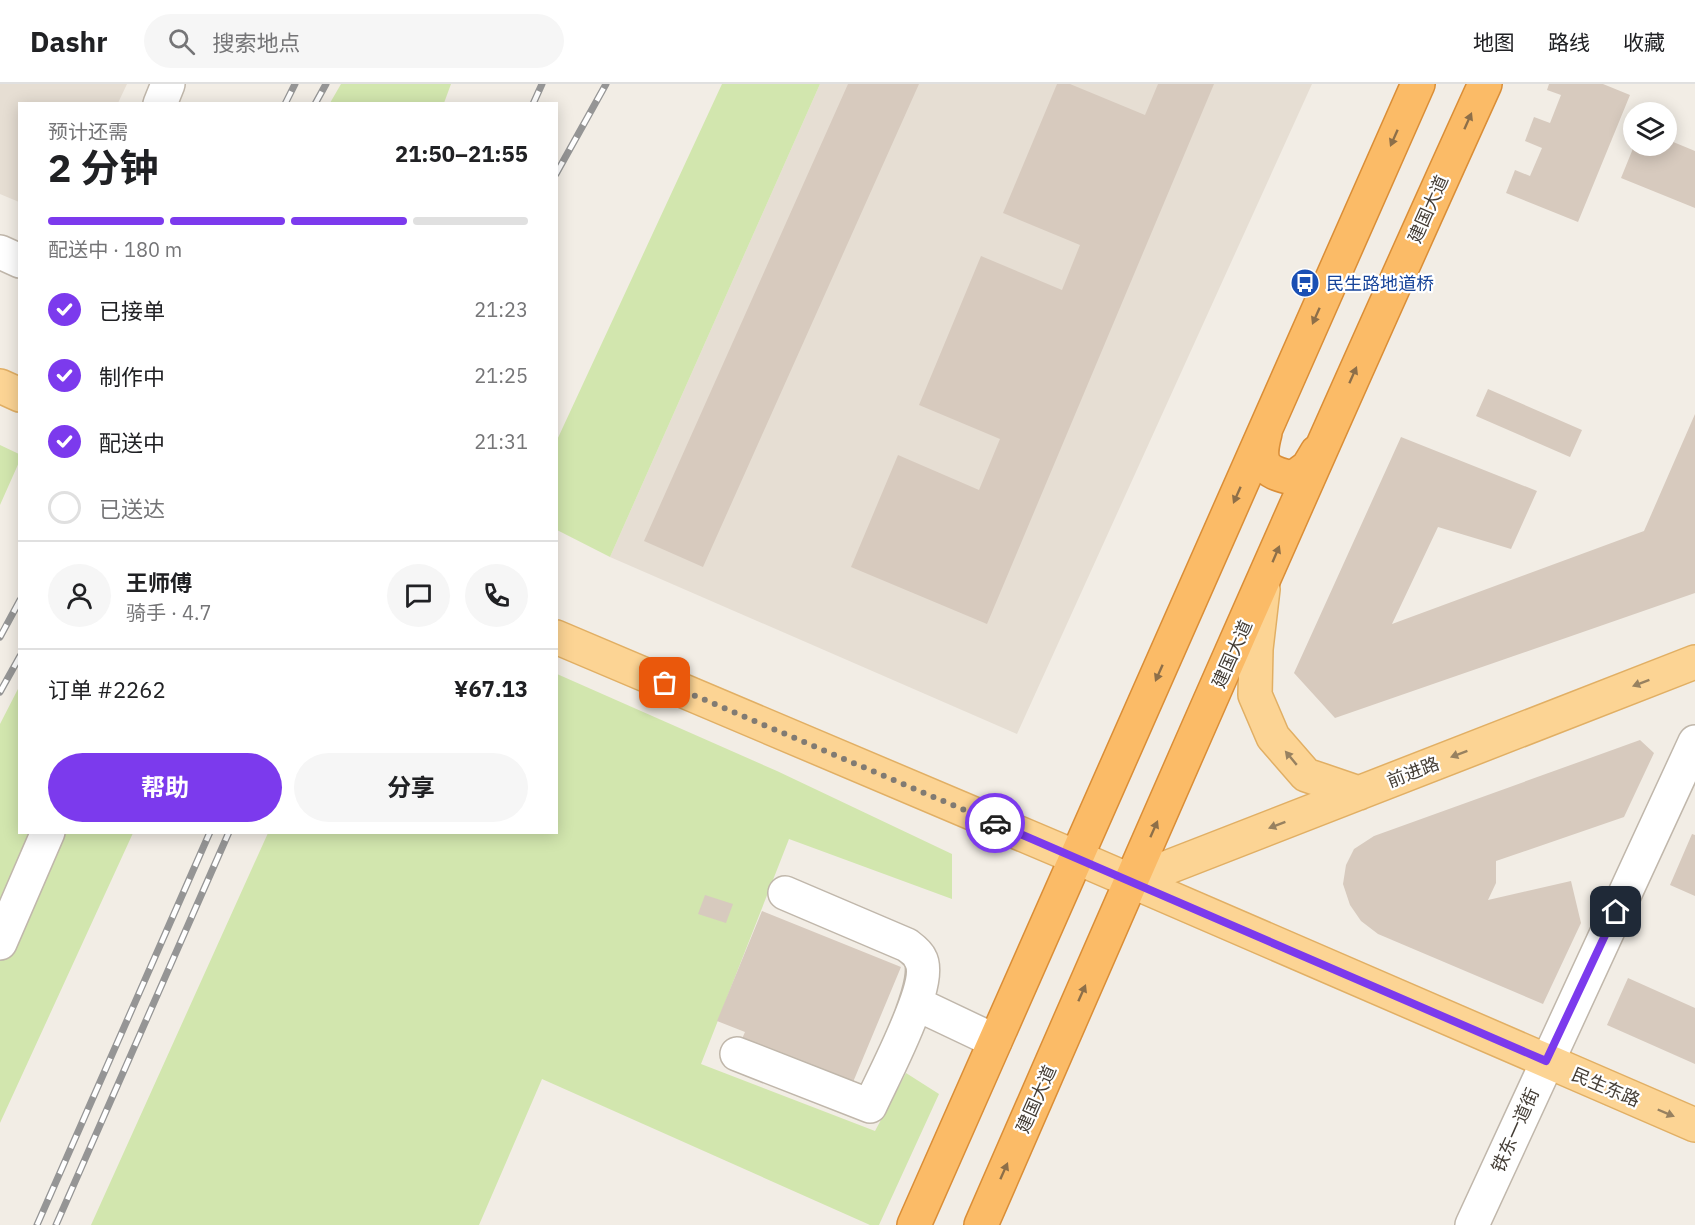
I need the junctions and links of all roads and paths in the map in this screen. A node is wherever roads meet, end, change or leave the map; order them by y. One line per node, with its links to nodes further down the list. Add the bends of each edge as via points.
1 (168, 84): 4 (street)
2 (1418, 84): 9 (highway, one-way to 9)
3 (1485, 84): 10 (highway, 建国大道, one-way to 3)
4 (161, 102)
5 (0, 252): 6 (street)
6 (18, 260)
7 (0, 386): 8 (main road)
8 (18, 394)
9 (1266, 428): 10 (highway, via 1262,461 1274,474 1293,478 1308,467); 17 (highway, one-way to 17)
10 (1322, 444): 11 (highway, 建国大道, one-way to 10)
11 (1263, 584): 15 (main road, one-way to 11, via 1306,775 1273,737 1255,695); 18 (highway, 建国大道, one-way to 11)
12 (558, 638): 17 (main road, 民生东路)
13 (1695, 662): 15 (main road, 前进路, one-way to 15)
14 (1695, 742): 24 (street, 铁东一道街)
15 (1359, 793): 18 (main road, 前进路, one-way to 18)
16 (47, 834): 20 (street)
17 (1078, 858): 18 (main road, 民生东路); 22 (highway)
18 (1130, 882): 24 (main road, 民生东路); 27 (highway, 建国大道, one-way to 18)
19 (785, 893): 21 (street, via 907,945 921,958 923,975)
20 (0, 943)
21 (916, 1004): 22 (street); 23 (street, via 870,1106)
22 (995, 1041): 26 (highway)
23 (737, 1053)
24 (1546, 1061): 25 (main road, 民生东路, one-way to 25); 28 (street, 铁东一道街)
25 (1695, 1125)
26 (914, 1225)
27 (981, 1225)
28 (1472, 1225)

